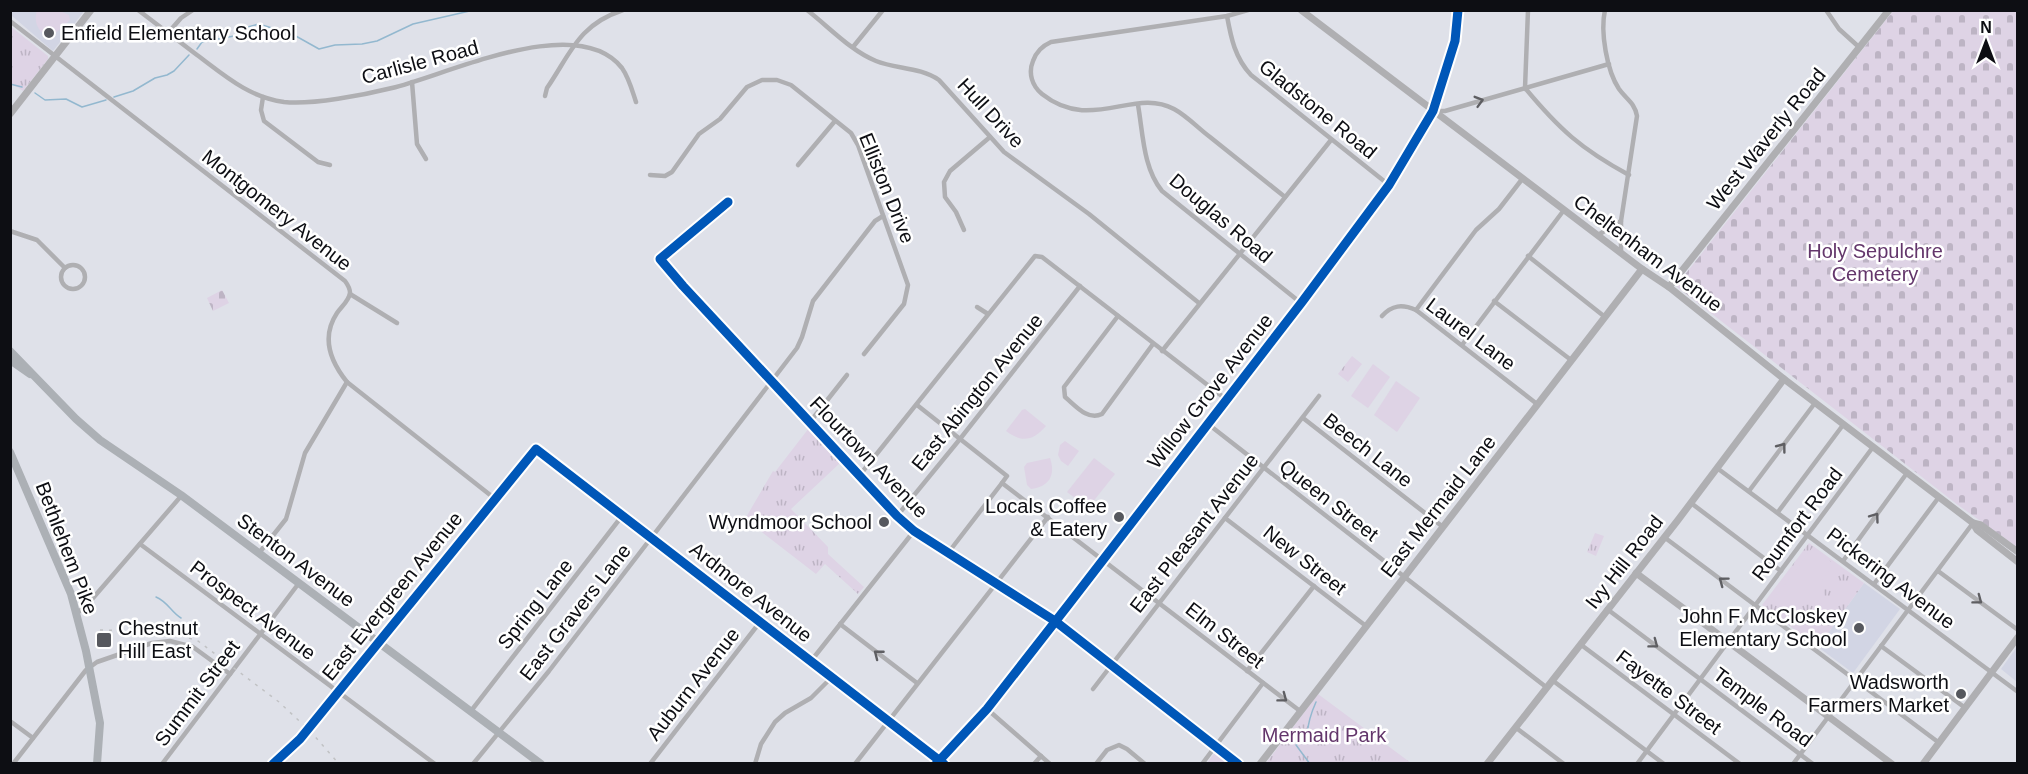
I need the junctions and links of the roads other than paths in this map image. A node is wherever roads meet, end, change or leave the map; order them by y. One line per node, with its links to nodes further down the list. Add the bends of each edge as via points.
1 (91, 10): 20 (street)
2 (138, 10): 16 (street, Carlisle Road)
3 (193, 10): 16 (street)
4 (623, 10): 17 (street, via 592,25)
5 (807, 10): 18 (street, Hull Drive)
6 (883, 10): 18 (street)
7 (1248, 10): 14 (street)
8 (1301, 10): 28 (street, Cheltenham Avenue)
9 (1458, 10): 28 (street, Willow Grove Avenue, via 1455,41)
10 (1528, 10): 23 (street)
11 (1605, 10): 21 (street, via 1603,33)
12 (1826, 10): 19 (street)
13 (1889, 10): 19 (street, West Waverly Road)
14 (1227, 16): 27 (street, via 1055,42 1038,51 1032,64 1031,78 1040,93 1059,105 1084,111); 32 (street, Gladstone Road, via 1233,48 1247,71)
15 (10, 21): 20 (street, Montgomery Avenue)
16 (168, 33): 25 (street, Carlisle Road, via 235,84)
17 (575, 45): 22 (street, Carlisle Road, via 535,47); 24 (street); 26 (street, Carlisle Road, via 618,64 630,82)
18 (853, 47): 31 (street, Hull Drive, via 880,63 935,77)
19 (1860, 48): 54 (street, West Waverly Road)
20 (55, 56): 29 (street); 55 (street, Montgomery Avenue, via 341,277)
21 (1610, 64): 23 (street); 37 (street, via 1617,85 1637,112)
22 (412, 82): 25 (street, Carlisle Road, via 309,102); 33 (street, via 417,144)
23 (1525, 88): 28 (street, one-way to 23); 37 (street, via 1565,133)
24 (545, 96)
25 (263, 97): 34 (street, via 264,121 318,162)
26 (636, 102)
27 (1138, 105): 40 (street, via 1155,103 1173,109); 49 (street, Douglas Road, via 1148,162 1158,185 1166,196)
28 (1433, 111): 38 (street, Cheltenham Avenue); 39 (street, Willow Grove Avenue)
29 (10, 114)
30 (835, 121): 35 (street); 36 (street, Elliston Drive, via 791,85 777,80 758,81 695,138 672,172); 43 (street, Elliston Drive, via 858,145)
31 (990, 137): 45 (street, via 950,171 944,182 945,196); 57 (street, Hull Drive)
32 (1331, 140): 39 (street, Gladstone Road); 40 (street)
33 (426, 159)
34 (330, 165)
35 (798, 165)
36 (650, 175)
37 (1629, 175): 44 (street)
38 (1523, 178): 42 (street, Cheltenham Avenue); 60 (street, via 1476,230)
39 (1389, 185): 58 (street, Willow Grove Avenue)
40 (1285, 197): 49 (street)
41 (728, 202): 76 (street, Flourtown Avenue, via 660,259)
42 (1564, 210): 47 (street, Cheltenham Avenue); 50 (street)
43 (884, 216): 70 (street, Elliston Drive, via 908,294); 76 (street, East Gravers Lane, via 875,221 813,301 800,342)
44 (1621, 221): 47 (street); 48 (street)
45 (964, 230)
46 (10, 231): 51 (street, via 37,240)
47 (1598, 235): 48 (street, Cheltenham Avenue)
48 (1621, 253): 52 (street, Cheltenham Avenue)
49 (1239, 254): 57 (street); 58 (street, Douglas Road)
50 (1528, 256): 56 (street); 64 (street)
51 (65, 268): 51 (street, via 63,284 71,289 82,286 85,278 81,267)
52 (1642, 269): 54 (street, Cheltenham Avenue); 64 (street, East Mermaid Lane)
53 (1080, 286): 61 (street, via 1042,257 1035,256); 62 (street); 87 (street, East Abington Avenue)
54 (1669, 287): 75 (street, Cheltenham Avenue)
55 (350, 294): 65 (street); 77 (street, Montgomery Avenue, via 334,319 328,340 334,365)
56 (1494, 301): 67 (street); 72 (street)
57 (1199, 303): 69 (street)
58 (1301, 303): 79 (street, Willow Grove Avenue)
59 (977, 306): 61 (street)
60 (1416, 310): 63 (street, Laurel Lane, via 1397,306); 67 (street, Laurel Lane)
61 (988, 314): 81 (street)
62 (1118, 316): 66 (street); 66 (street, via 1064,387 1065,397 1072,403 1089,416 1101,414)
63 (1382, 316)
64 (1605, 317): 72 (street, East Mermaid Lane)
65 (397, 324)
66 (1153, 344): 69 (street)
67 (1461, 345): 82 (street, Laurel Lane)
68 (10, 351): 74 (main road, Stenton Avenue)
69 (1162, 351): 79 (street)
70 (864, 354)
71 (10, 360): 74 (main road, Stenton Avenue)
72 (1571, 360): 82 (street, East Mermaid Lane)
73 (847, 375): 84 (street)
74 (36, 378): 97 (main road, Stenton Avenue, via 94,435)
75 (1784, 379): 80 (street, Cheltenham Avenue); 92 (street, Ivy Hill Road)
76 (772, 381): 84 (street, Flourtown Avenue); 110 (street, East Gravers Lane)
77 (347, 382): 99 (street, Montgomery Avenue); 114 (street, via 305,453 286,519)
78 (1319, 396): 83 (street, East Pleasant Avenue)
79 (1227, 400): 85 (street, Willow Grove Avenue)
80 (1815, 403): 86 (street, Cheltenham Avenue); 96 (street, one-way to 80)
81 (917, 405): 87 (street); 94 (street)
82 (1537, 405): 107 (street, East Mermaid Lane)
83 (1303, 418): 91 (street, East Pleasant Avenue); 107 (street, Beech Lane)
84 (810, 422): 94 (street, Flourtown Avenue)
85 (1208, 424): 91 (street, Queen Street); 116 (street, Willow Grove Avenue)
86 (1843, 424): 88 (street, Cheltenham Avenue); 101 (street)
87 (960, 439): 95 (street, via 1007,476); 103 (street, East Abington Avenue)
88 (1873, 447): 93 (street, Cheltenham Avenue); 109 (street, Roumfort Road)
89 (536, 448): 99 (street, East Evergreen Avenue); 102 (street, Ardmore Avenue)
90 (10, 453): 131 (main road, Bethlehem Pike, via 70,591)
91 (1263, 468): 105 (street, East Pleasant Avenue); 122 (street, Queen Street)
92 (1717, 468): 96 (street, Pickering Avenue); 100 (street, Ivy Hill Road)
93 (1907, 473): 98 (street, Cheltenham Avenue); 117 (street, one-way to 93)
94 (860, 476): 103 (street, Flourtown Avenue)
95 (1002, 483): 104 (street, Elm Street); 115 (street)
96 (1749, 491): 101 (street, Pickering Avenue)
97 (182, 495): 112 (street); 114 (main road, Stenton Avenue)
98 (1939, 497): 106 (street, Cheltenham Avenue); 125 (street)
99 (494, 498): 140 (street, East Evergreen Avenue)
100 (1690, 503): 111 (street, Ivy Hill Road); 119 (street)
101 (1778, 512): 109 (street, Pickering Avenue)
102 (622, 516): 110 (street, Ardmore Avenue); 161 (street, Spring Lane)
103 (897, 516): 108 (street, Flourtown Avenue)
104 (1048, 517): 116 (street, Elm Street); 124 (street)
105 (1225, 518): 126 (street, New Street); 127 (street, East Pleasant Avenue)
106 (1973, 523): 113 (street, Cheltenham Avenue); 118 (street, Cheltenham Avenue); 120 (street)
107 (1443, 527): 122 (street, East Mermaid Lane)
108 (914, 531): 115 (street, Flourtown Avenue); 134 (street)
109 (1808, 535): 117 (street, Pickering Avenue); 119 (street, Roumfort Road)
110 (651, 537): 133 (street, Ardmore Avenue); 168 (street, East Gravers Lane)
111 (1664, 537): 121 (street, Ivy Hill Road); 128 (street, one-way to 111)
112 (140, 544): 131 (street); 137 (street, Prospect Avenue)
113 (2018, 552)
114 (260, 553): 123 (main road, Stenton Avenue)
115 (948, 553): 124 (street, Flourtown Avenue)
116 (1103, 560): 127 (street, Elm Street); 132 (street, Willow Grove Avenue)
117 (1843, 561): 125 (street, Pickering Avenue)
118 (2018, 562)
119 (1781, 571): 128 (street, Roumfort Road)
120 (1938, 571): 130 (street); 136 (street, one-way to 136)
121 (1636, 573): 129 (street, Ivy Hill Road); 139 (street)
122 (1404, 577): 135 (street, East Mermaid Lane); 155 (street, Queen Street)
123 (299, 583): 137 (street, Summit Street); 140 (main road, Stenton Avenue)
124 (996, 584): 132 (street, Flourtown Avenue); 153 (street)
125 (1874, 584): 130 (street, Pickering Avenue)
126 (1314, 586): 135 (street, New Street); 146 (street)
127 (1159, 603): 144 (street, East Pleasant Avenue); 146 (street, Elm Street)
128 (1755, 606): 139 (street, Roumfort Road); 152 (street)
129 (1607, 609): 141 (street, Ivy Hill Road); 150 (street, Temple Road, one-way to 150)
130 (1908, 610): 142 (street); 147 (street, Pickering Avenue)
131 (76, 614): 145 (main road, Bethlehem Pike)
132 (1055, 621): 144 (street, Flourtown Avenue); 160 (street, Willow Grove Avenue)
133 (760, 622): 143 (street, Ardmore Avenue); 183 (street, Auburn Avenue)
134 (840, 624): 143 (street); 153 (street, one-way to 134)
135 (1366, 626): 162 (street, East Mermaid Lane)
136 (2018, 630)
137 (260, 634): 148 (street, Summit Street); 157 (street, Prospect Avenue)
138 (2018, 637): 147 (street)
139 (1728, 641): 150 (street, Roumfort Road); 164 (street)
140 (378, 642): 157 (street, East Evergreen Avenue); 161 (main road, Stenton Avenue)
141 (1580, 644): 151 (street, Ivy Hill Road); 163 (street, Fayette Street)
142 (1881, 645): 152 (street); 159 (street)
143 (811, 661): 149 (street, Ardmore Avenue)
144 (1112, 665): 156 (street, East Pleasant Avenue); 171 (street, Flourtown Avenue)
145 (90, 666): 148 (street, via 152,643 173,641 191,646); 169 (street); 177 (main road, Bethlehem Pike, via 100,727)
146 (1247, 671): 154 (street, Elm Street)
147 (1991, 672): 158 (street, Pickering Avenue); 159 (street)
148 (231, 673): 178 (street, Summit Street)
149 (832, 677): 166 (street, Ardmore Avenue); 184 (street, via 811,698 775,722 761,744)
150 (1700, 679): 163 (street, Roumfort Road); 173 (street, Temple Road)
151 (1552, 680): 155 (street, Ivy Hill Road); 172 (street)
152 (1855, 680): 164 (street); 170 (street)
153 (917, 683): 166 (street)
154 (1263, 683): 162 (street, Elm Street, one-way to 162); 171 (street)
155 (1546, 687): 167 (street, Ivy Hill Road)
156 (1093, 689)
157 (338, 691): 179 (street, East Evergreen Avenue); 180 (street, Prospect Avenue)
158 (2018, 692)
159 (1964, 707): 170 (street)
160 (987, 710): 174 (street); 175 (street, Willow Grove Avenue)
161 (471, 711): 168 (main road, Stenton Avenue)
162 (1300, 711): 192 (street, East Mermaid Lane)
163 (1674, 714): 172 (street, Roumfort Road); 197 (street, Fayette Street)
164 (1828, 716): 173 (street); 200 (street)
165 (10, 721): 169 (street)
166 (889, 721): 175 (street, Ardmore Avenue); 185 (street)
167 (1515, 727): 193 (street, Ivy Hill Road); 194 (street)
168 (499, 732): 181 (street, East Gravers Lane); 182 (main road, Stenton Avenue)
169 (33, 738): 176 (street)
170 (1938, 742): 201 (street)
171 (1215, 747): 190 (street); 191 (street, Flourtown Avenue)
172 (1647, 750): 195 (street, Roumfort Road); 196 (street)
173 (1800, 754): 198 (street); 199 (street, Temple Road)
174 (1041, 756): 186 (street); 187 (street)
175 (939, 762)
176 (13, 764)
177 (97, 764)
178 (162, 764)
179 (273, 764)
180 (435, 764)
181 (473, 764)
182 (541, 764)
183 (650, 764)
184 (755, 764)
185 (855, 764)
186 (1034, 764)
187 (1050, 764)
188 (1096, 764): 189 (street, via 1107,750 1119,745)
189 (1145, 764)
190 (1202, 764)
191 (1238, 764)
192 (1260, 764)
193 (1487, 764)
194 (1564, 764)
195 (1637, 764)
196 (1664, 764)
197 (1740, 764)
198 (1793, 764)
199 (1813, 764)
200 (1892, 764)
201 (1923, 764)

